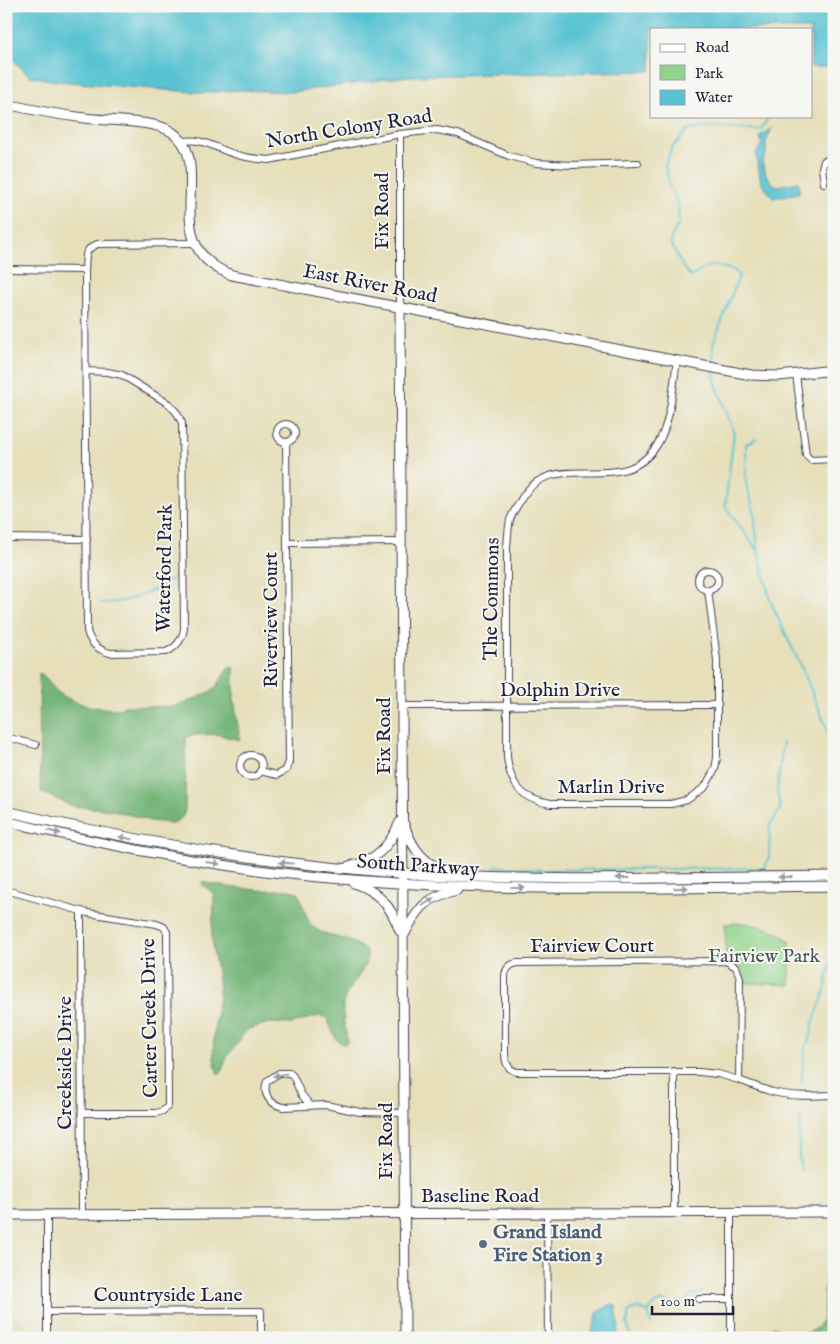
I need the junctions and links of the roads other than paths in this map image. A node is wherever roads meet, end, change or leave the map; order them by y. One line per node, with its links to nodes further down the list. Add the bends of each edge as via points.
1 (6, 104): 3 (main road, via 71,116 156,125 173,132)
2 (400, 134): 3 (street, North Colony Road, via 270,160 234,154 196,140); 5 (street, North Colony Road, via 425,130 458,134 509,156 536,163); 10 (street, Fix Road)
3 (182, 142): 7 (main road, via 189,163)
4 (834, 159): 6 (street, via 824,160)
5 (638, 163)
6 (824, 182)
7 (194, 243): 9 (street, Waterford Park, via 97,244 87,251); 10 (main road, East River Road, via 212,265 232,275)
8 (6, 269): 9 (street)
9 (85, 270): 13 (street, Waterford Park)
10 (400, 308): 11 (main road, East River Road); 19 (main road, Fix Road)
11 (677, 360): 14 (main road, East River Road, via 762,376); 24 (street, The Commons, via 665,427 657,446 645,458 620,471 558,474 534,482 510,519)
12 (834, 370): 14 (main road, East River Road)
13 (86, 371): 18 (street, Waterford Park); 18 (street, Waterford Park, via 122,375 169,404 182,423 184,629 177,645 166,652 110,653 94,645 87,631)
14 (796, 374): 16 (street, via 806,455 811,460)
15 (286, 442): 20 (street, Riverview Court)
16 (834, 459)
17 (6, 538): 18 (street)
18 (87, 539)
19 (402, 542): 20 (street); 23 (main road, Fix Road)
20 (287, 543): 27 (street, Riverview Court, via 289,762 286,770 277,775)
21 (708, 590): 22 (street, Marlin Drive, via 717,660)
22 (718, 705): 24 (street, Dolphin Drive); 24 (street, Marlin Drive, via 717,758 705,787 680,802 643,804 550,804 527,797 515,785 508,768)
23 (402, 706): 24 (street, Dolphin Drive); 29 (main road, Fix Road)
24 (506, 706)
25 (6, 737): 26 (street)
26 (36, 745)
27 (260, 772)
28 (6, 811): 31 (main road, South Parkway, one-way to 28, via 136,840)
29 (402, 817): 31 (main road, via 391,840 378,855); 32 (main road, Fix Road); 34 (main road, via 413,846 422,858 444,871)
30 (6, 821): 35 (main road, South Parkway, one-way to 35, via 199,861)
31 (335, 868): 32 (main road, South Parkway)
32 (402, 873): 34 (main road, South Parkway); 36 (main road, Fix Road)
33 (834, 876): 34 (main road, South Parkway, one-way to 34)
34 (472, 877)
35 (343, 879): 36 (main road, South Parkway); 41 (main road, via 370,890 384,900 396,918)
36 (402, 883): 38 (main road, South Parkway); 41 (main road, Fix Road)
37 (834, 886): 38 (main road, South Parkway, one-way to 37)
38 (470, 887): 41 (main road, one-way to 38, via 416,912 427,901)
39 (6, 890): 40 (street)
40 (81, 911): 46 (street, Creekside Drive); 46 (street, Carter Creek Drive, via 153,923 166,929 169,1080 168,1106 158,1113)
41 (402, 938): 47 (main road, Fix Road)
42 (674, 1071): 43 (street, Fairview Court, via 718,1074); 43 (street, Fairview Court, via 514,1072 505,1058 507,968 518,962 728,962 736,967 740,978); 49 (street)
43 (739, 1080): 44 (street, via 782,1094)
44 (834, 1095)
45 (310, 1106): 45 (street, one-way to 45, via 290,1074 279,1073 267,1081 268,1098 276,1105); 47 (street)
46 (82, 1113): 54 (street, Creekside Drive)
47 (403, 1113): 51 (main road, Fix Road)
48 (834, 1212): 50 (main road, Baseline Road)
49 (674, 1213): 50 (main road, Baseline Road); 52 (main road, Baseline Road)
50 (731, 1213): 57 (street)
51 (404, 1214): 52 (main road, Baseline Road); 54 (main road, Baseline Road); 61 (main road, Fix Road)
52 (548, 1214): 62 (street)
53 (47, 1215): 54 (main road, Baseline Road); 55 (main road, Baseline Road); 58 (street)
54 (82, 1215)
55 (6, 1216)
56 (699, 1299): 57 (street)
57 (731, 1299): 63 (street)
58 (48, 1312): 59 (street); 60 (street, Countryside Lane, via 261,1311)
59 (47, 1338)
60 (261, 1338)
61 (405, 1338)
62 (548, 1338)
63 (731, 1338)

